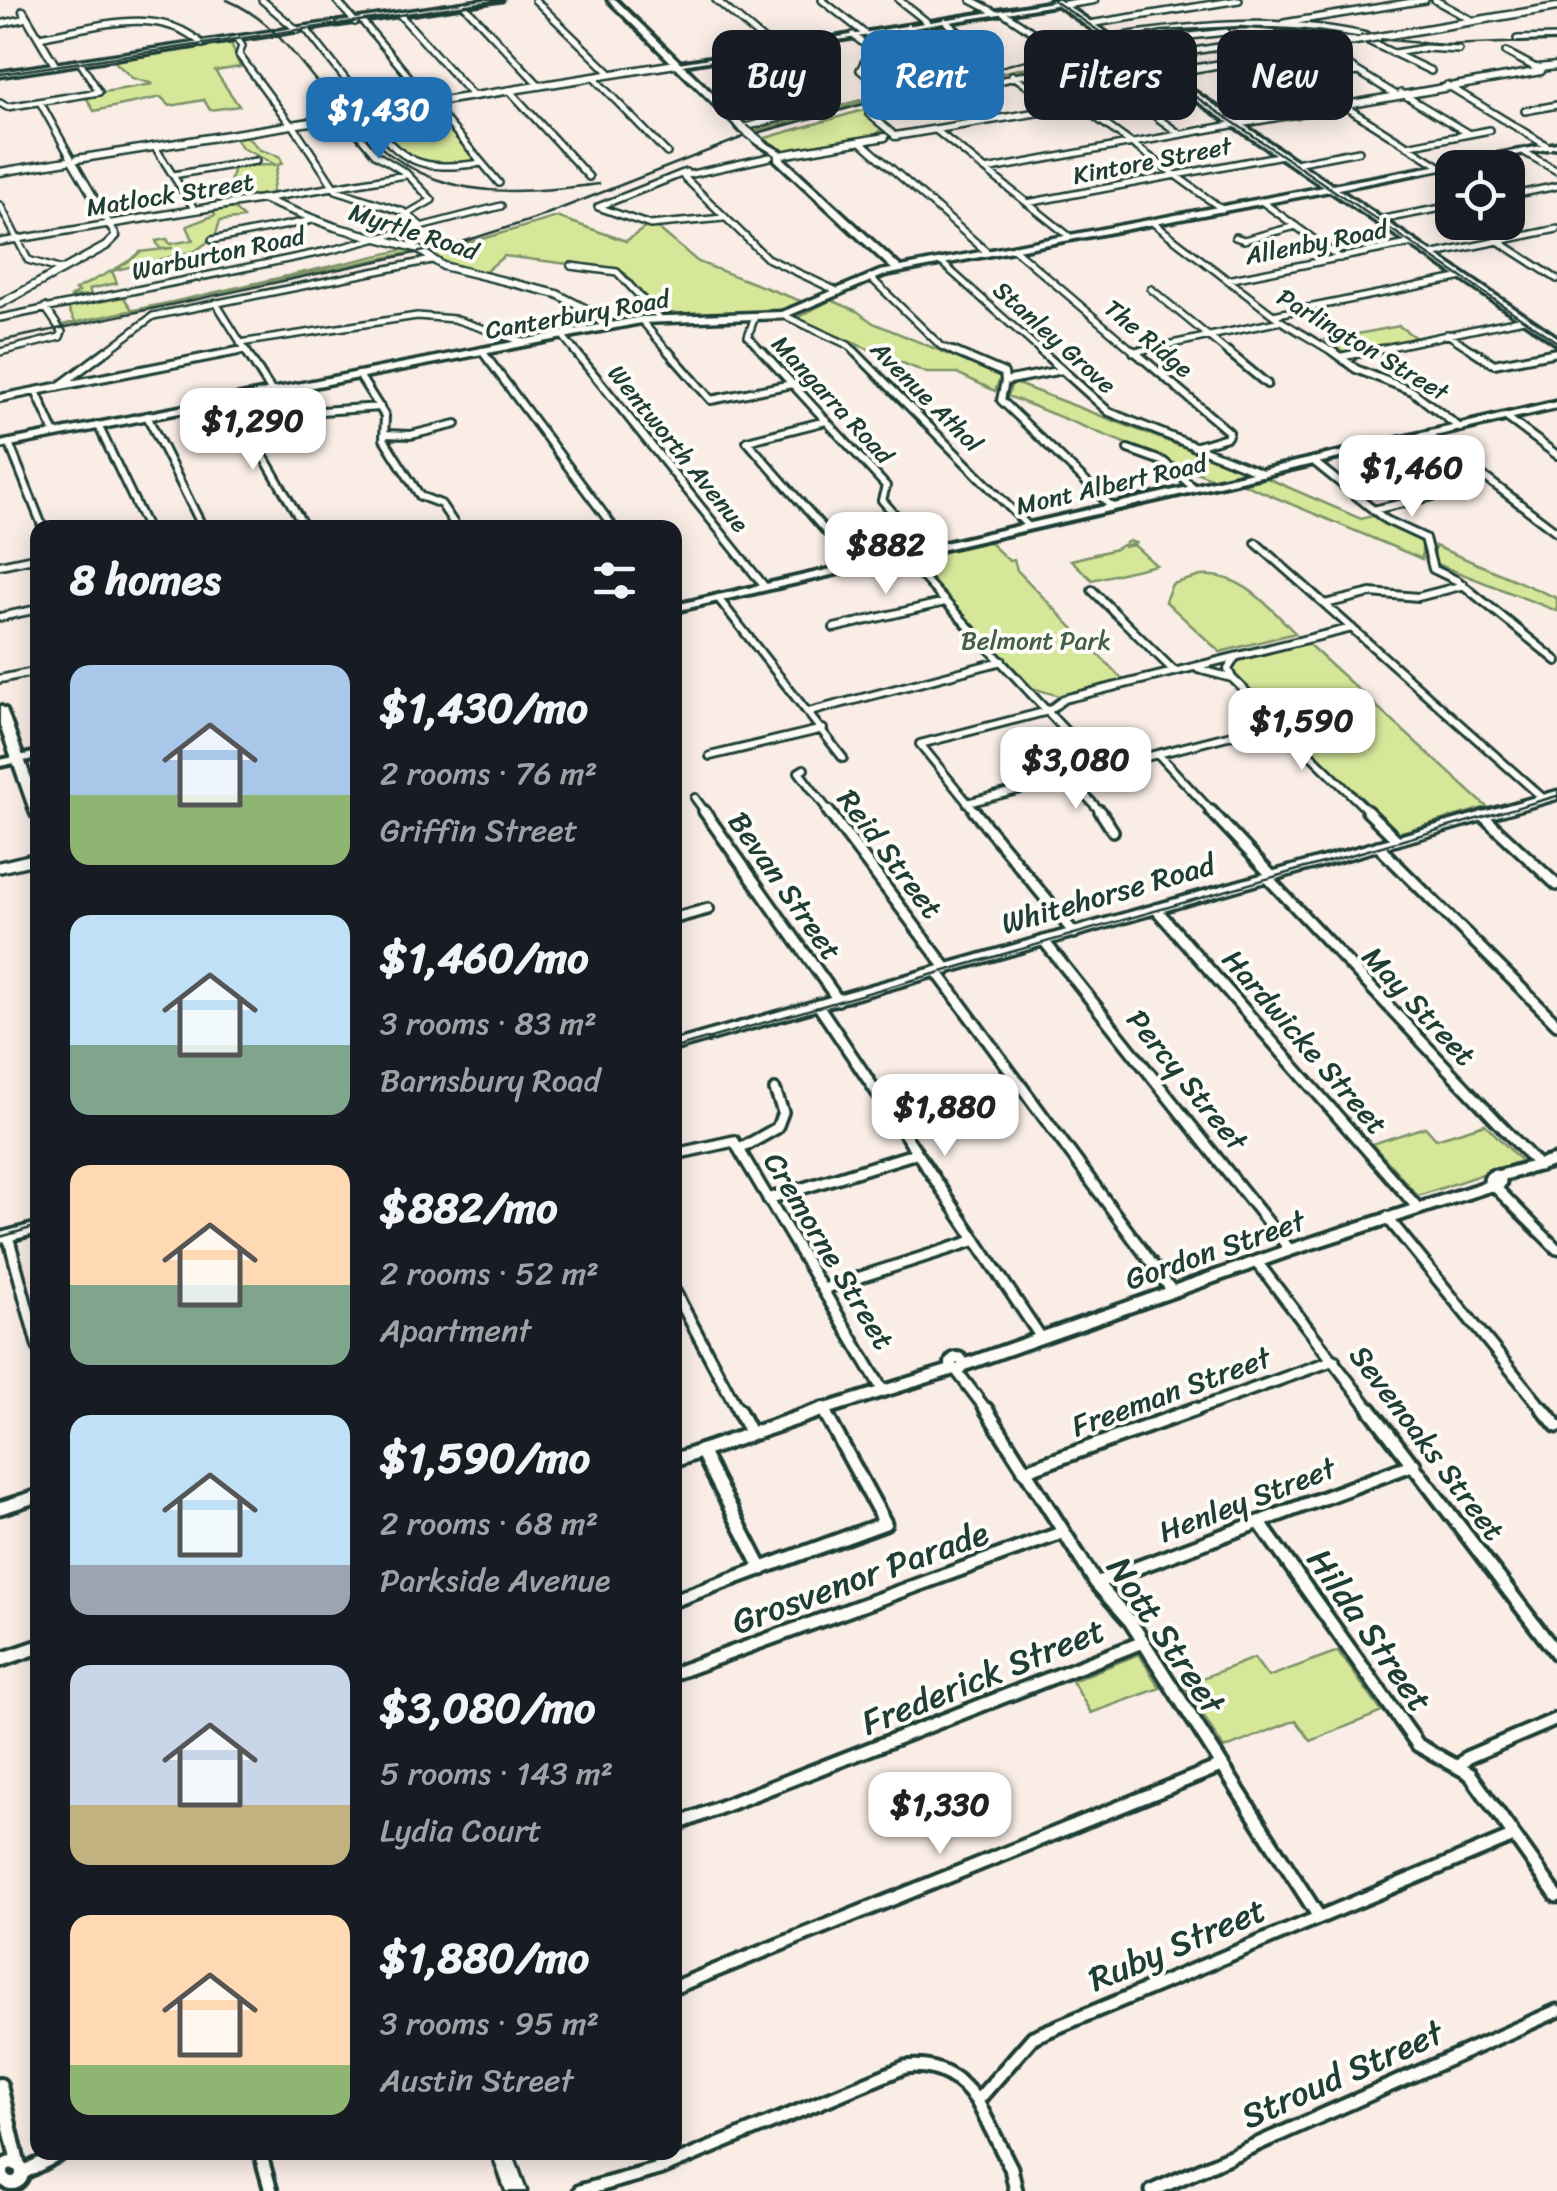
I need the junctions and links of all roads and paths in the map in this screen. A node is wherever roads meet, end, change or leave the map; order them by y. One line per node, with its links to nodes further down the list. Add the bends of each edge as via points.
1 (17, 0): 21 (street)
2 (262, 0): 28 (street)
3 (336, 0): 22 (street)
4 (498, 0): 15 (main road)
5 (536, 0): 64 (street)
6 (612, 0): 54 (main road)
7 (716, 0): 29 (street)
8 (822, 0): 36 (street)
9 (900, 0): 20 (street)
10 (971, 0): 20 (street)
11 (1094, 0): 16 (street)
12 (1239, 0): 25 (street)
13 (1425, 0): 26 (street)
14 (1435, 0): 23 (street)
15 (481, 1): 17 (main road)
16 (1058, 3): 20 (main road); 25 (main road)
17 (464, 5): 19 (main road); 68 (street)
18 (1557, 7): 23 (street)
19 (400, 15): 22 (main road); 72 (street)
20 (962, 17): 27 (main road); 32 (street); 33 (street)
21 (26, 18): 24 (street); 39 (street)
22 (358, 21): 28 (main road); 75 (street)
23 (1473, 22): 44 (street)
24 (0, 24)
25 (1089, 24): 34 (main road)
26 (1279, 26): 35 (street); 44 (street)
27 (906, 27): 30 (main road); 31 (street)
28 (301, 30): 43 (main road); 79 (street)
29 (751, 30)
30 (888, 30)
31 (911, 30)
32 (971, 30)
33 (1024, 30)
34 (1098, 30)
35 (1173, 30)
36 (861, 32)
37 (861, 34): 38 (main road)
38 (854, 35): 40 (main road); 46 (street)
39 (38, 37): 48 (street, via 160,22 189,28); 55 (street)
40 (841, 37)
41 (1353, 38): 44 (street)
42 (1557, 38): 45 (street)
43 (237, 39): 48 (main road); 90 (street, via 239,54)
44 (1368, 39): 47 (street); 51 (street)
45 (1517, 39)
46 (861, 41)
47 (1353, 42)
48 (202, 44): 53 (main road)
49 (1459, 50): 51 (street)
50 (1506, 52): 58 (street)
51 (1394, 53): 59 (street)
52 (712, 58): 54 (main road)
53 (80, 62): 55 (main road); 74 (street, via 99,92)
54 (676, 64): 64 (street); 91 (main road)
55 (55, 66): 63 (main road)
56 (1557, 67): 58 (street)
57 (1353, 69): 61 (street)
58 (1538, 69): 69 (street)
59 (1431, 71)
60 (1024, 72): 65 (street)
61 (1358, 72): 62 (street); 71 (street)
62 (1353, 73)
63 (0, 74)
64 (611, 74): 66 (street)
65 (1012, 75): 67 (street); 94 (street, via 869,114)
66 (593, 77): 68 (street); 102 (street)
67 (1024, 84)
68 (540, 86): 70 (street)
69 (1448, 86): 71 (street); 100 (street)
70 (509, 90): 72 (street); 121 (street)
71 (1400, 95): 77 (street); 96 (street)
72 (473, 96): 75 (street)
73 (1197, 97): 89 (main road)
74 (40, 102): 76 (street); 108 (street)
75 (432, 102): 79 (street); 110 (street)
76 (0, 103)
77 (1353, 103)
78 (1557, 105): 81 (street)
79 (372, 112): 82 (street)
80 (1353, 112): 99 (street)
81 (1525, 112)
82 (364, 114): 84 (street); 110 (street, via 392,150 428,169)
83 (1024, 116): 93 (street)
84 (344, 117): 90 (street); 119 (street, via 375,154)
85 (775, 120): 91 (street)
86 (1099, 120): 98 (street)
87 (1161, 120): 95 (street)
88 (1260, 120): 89 (street)
89 (1237, 124): 95 (street); 107 (main road)
90 (292, 125): 101 (street); 124 (street)
91 (743, 129): 106 (main road, bridge)
92 (1490, 130): 96 (street)
93 (937, 131): 94 (street); 114 (street)
94 (889, 134): 97 (street)
95 (1181, 134): 98 (street)
96 (1469, 134): 99 (street)
97 (863, 141): 106 (street); 154 (street)
98 (1131, 144): 114 (street); 120 (street)
99 (1407, 146): 112 (street)
100 (1553, 146): 104 (main road, Canterbury Road)
101 (155, 147): 108 (street); 118 (street)
102 (668, 152)
103 (1358, 152): 111 (street)
104 (1525, 152)
105 (1525, 153): 116 (street)
106 (776, 156): 115 (street); 163 (main road)
107 (1284, 156): 111 (main road); 120 (street, Kintore Street)
108 (72, 160): 117 (street); 140 (street)
109 (256, 161): 118 (street)
110 (482, 163): 122 (street)
111 (1295, 163): 125 (main road)
112 (1435, 163)
113 (1435, 168): 125 (main road, Canterbury Road)
114 (986, 170): 129 (street)
115 (692, 171): 136 (street, via 684,179); 136 (street, via 598,207 650,224)
116 (1557, 171)
117 (0, 172)
118 (173, 175): 134 (street)
119 (405, 175): 124 (street, Matlock Street); 135 (street, via 432,200)
120 (1176, 176): 129 (street, Kintore Street); 132 (street)
121 (588, 177)
122 (499, 183)
123 (1557, 186): 126 (street)
124 (332, 187): 127 (street, Matlock Street); 135 (street)
125 (1332, 188): 128 (main road, Canterbury Road); 138 (main road)
126 (1525, 193)
127 (262, 198): 134 (street, Matlock Street); 137 (street, Myrtle Road)
128 (1261, 201): 132 (main road, Canterbury Road); 142 (street)
129 (1027, 203): 147 (street)
130 (0, 206): 148 (street)
131 (501, 206): 141 (street, Warburton Road)
132 (1222, 208): 139 (main road, Canterbury Road)
133 (1435, 209): 138 (street)
134 (195, 210): 140 (street, Matlock Street)
135 (409, 213): 141 (street)
136 (723, 218): 169 (street, via 767,258)
137 (313, 220): 146 (street, Myrtle Road); 149 (street)
138 (1380, 220): 152 (main road)
139 (1152, 222): 147 (main road, Canterbury Road); 167 (street, Parlington Street)
140 (109, 224): 148 (street, Matlock Street); 162 (street, via 113,242)
141 (421, 226): 146 (street, Warburton Road)
142 (1296, 226): 144 (street, via 1240,240); 156 (street)
143 (1557, 229): 145 (street)
144 (1226, 230)
145 (1525, 235)
146 (381, 236): 157 (street, Myrtle Road); 172 (street, Warburton Road)
147 (1070, 237): 153 (main road, Canterbury Road)
148 (17, 239): 151 (street, Matlock Street); 162 (street, via 28,260)
149 (212, 240)
150 (1498, 240): 155 (street); 166 (street)
151 (0, 242)
152 (1413, 243): 155 (main road); 156 (street, Allenby Road)
153 (1012, 248): 154 (main road, Canterbury Road); 191 (street, The Ridge)
154 (988, 253): 158 (main road, Canterbury Road)
155 (1430, 254): 165 (main road)
156 (1340, 258): 167 (street, Allenby Road)
157 (432, 260): 159 (street); 160 (street, Myrtle Road)
158 (941, 262): 163 (main road, Canterbury Road); 194 (street, Stanley Grove)
159 (419, 263): 160 (street); 170 (street)
160 (442, 266): 181 (street, Myrtle Road, via 557,294)
161 (571, 266): 175 (street, via 617,272)
162 (62, 270): 171 (street)
163 (899, 270): 164 (main road, Canterbury Road)
164 (870, 277): 169 (main road, Canterbury Road); 196 (street, via 941,346)
165 (1462, 277): 174 (street); 178 (main road)
166 (1557, 279)
167 (1227, 280): 174 (street, Parlington Street)
168 (1151, 289): 185 (street)
169 (839, 292): 173 (main road, Canterbury Road)
170 (216, 303): 188 (street); 199 (street, via 153,316)
171 (0, 304)
172 (45, 308): 176 (street, Warburton Road); 190 (street, via 60,337)
173 (783, 315): 177 (main road, Canterbury Road); 234 (street, Avenue Athol, via 848,345)
174 (1273, 315): 180 (street, Parlington Street)
175 (659, 317): 177 (main road, Canterbury Road); 179 (main road, Canterbury Road)
176 (0, 318)
177 (754, 318): 197 (street, Mangarra Road, via 748,336)
178 (1525, 319): 182 (main road); 183 (street)
179 (641, 320): 181 (main road, Canterbury Road); 205 (street)
180 (1281, 321): 185 (street); 193 (street, Parlington Street)
181 (606, 326): 184 (main road, Canterbury Road)
182 (1549, 327): 186 (main road)
183 (1447, 334): 192 (street, via 1494,364); 193 (street)
184 (562, 335): 187 (main road, Canterbury Road); 243 (street, Wentworth Avenue)
185 (1208, 336): 191 (street); 198 (street)
186 (1557, 341)
187 (524, 342): 188 (street, via 418,316); 189 (main road, Canterbury Road)
188 (242, 346): 199 (street); 201 (street)
189 (482, 350): 195 (main road, Canterbury Road); 233 (street)
190 (0, 352)
191 (1134, 352): 219 (street, The Ridge, via 1229,432)
192 (1557, 352)
193 (1340, 356): 214 (street, Parlington Street, via 1412,391)
194 (1062, 370): 196 (street); 219 (street, Stanley Grove, via 1117,417)
195 (359, 375): 201 (main road, Canterbury Road); 207 (street)
196 (1006, 378): 202 (street)
197 (792, 384): 205 (street); 211 (street, Mangarra Road)
198 (1267, 384)
199 (58, 387): 200 (street)
200 (36, 391): 203 (street); 215 (street)
201 (272, 392): 204 (main road, Canterbury Road)
202 (1002, 394): 226 (street)
203 (0, 398)
204 (231, 400): 209 (main road, Canterbury Road); 231 (street)
205 (710, 400)
206 (1557, 406): 210 (main road, Mont Albert Road)
207 (380, 407): 208 (street); 216 (street)
208 (321, 411)
209 (148, 416): 213 (main road, Canterbury Road); 230 (street)
210 (1506, 417): 214 (main road, Mont Albert Road); 221 (street)
211 (826, 421): 237 (street, Mangarra Road, via 886,486 882,500); 241 (street, via 747,441)
212 (456, 424): 216 (street, via 408,436)
213 (98, 426): 215 (main road, Canterbury Road); 229 (street)
214 (1460, 428): 217 (main road, Mont Albert Road)
215 (55, 434): 218 (main road, Canterbury Road)
216 (384, 434): 232 (street, via 420,496 441,504)
217 (1429, 435): 222 (main road, Mont Albert Road); 235 (street)
218 (5, 444): 228 (street)
219 (1194, 447): 223 (street, Stanley Grove)
220 (1128, 449): 224 (street, via 1164,462)
221 (1557, 454)
222 (1312, 461): 223 (main road, Mont Albert Road); 227 (street)
223 (1258, 474): 224 (main road, Mont Albert Road)
224 (1194, 488): 226 (main road, Mont Albert Road)
225 (1442, 494): 227 (street)
226 (1112, 507): 234 (main road, Mont Albert Road)
227 (1373, 510): 242 (street, via 1429,544 1430,562)
228 (39, 520)
229 (142, 520)
230 (200, 520)
231 (300, 520)
232 (452, 520)
233 (608, 520)
234 (1028, 526): 237 (main road, Mont Albert Road)
235 (1557, 532)
236 (1256, 544): 247 (street)
237 (926, 550): 238 (main road, Mont Albert Road)
238 (902, 555): 241 (main road, Mont Albert Road); 246 (street)
239 (30, 559): 240 (street)
240 (0, 565)
241 (856, 566): 243 (main road, Mont Albert Road)
242 (1464, 586): 247 (street, via 1418,597 1372,593); 255 (street)
243 (766, 587): 245 (main road, Mont Albert Road)
244 (1092, 590): 257 (street)
245 (718, 598): 248 (main road, Mont Albert Road); 265 (street)
246 (945, 602): 251 (street); 254 (street)
247 (1324, 604): 252 (street)
248 (682, 606)
249 (30, 611): 250 (street)
250 (0, 617)
251 (834, 628)
252 (1352, 628): 253 (street); 278 (street)
253 (1237, 656): 256 (street); 259 (street, via 1230,663)
254 (1002, 661): 261 (street); 265 (street)
255 (1557, 661)
256 (1191, 668): 257 (street); 259 (street)
257 (1175, 672): 262 (street)
258 (30, 673): 260 (street)
259 (1232, 678): 266 (street)
260 (0, 680)
261 (1030, 691): 262 (street); 264 (street)
262 (1064, 699): 264 (street)
263 (0, 709): 272 (main road)
264 (1048, 710): 274 (street); 280 (street, via 920,744)
265 (809, 712): 267 (street)
266 (1278, 723): 268 (street); 283 (street)
267 (822, 729): 269 (street); 271 (street)
268 (1158, 754): 274 (street); 287 (street, May Street)
269 (710, 756)
270 (30, 757): 272 (main road)
271 (843, 758)
272 (18, 759): 273 (main road); 277 (main road)
273 (0, 763)
274 (1100, 768): 276 (street)
275 (804, 769): 294 (street, Reid Street)
276 (1068, 776): 280 (street); 282 (street)
277 (30, 793)
278 (1550, 797): 281 (main road, Whitehorse Road)
279 (696, 798): 295 (street, Bevan Street)
280 (967, 803): 292 (street)
281 (1483, 816): 283 (main road, Whitehorse Road); 288 (street)
282 (1113, 831)
283 (1397, 840): 284 (main road, Whitehorse Road)
284 (1378, 846): 287 (main road, Whitehorse Road); 297 (street)
285 (30, 860): 286 (street)
286 (0, 867)
287 (1270, 877): 290 (main road, Whitehorse Road); 304 (street, May Street)
288 (1557, 885)
289 (708, 909): 291 (street)
290 (1156, 909): 292 (main road, Whitehorse Road); 307 (street, Hardwicke Street)
291 (682, 916)
292 (1074, 932): 293 (main road, Whitehorse Road)
293 (1044, 941): 294 (main road, Whitehorse Road); 312 (street, Percy Street)
294 (942, 970): 295 (main road, Whitehorse Road); 316 (street, Reid Street)
295 (838, 1000): 296 (main road, Whitehorse Road)
296 (818, 1005): 298 (main road, Whitehorse Road); 302 (street)
297 (1557, 1024)
298 (682, 1044)
299 (775, 1090): 300 (street, via 785,1109 783,1122 767,1139)
300 (740, 1149): 301 (street, Cremorne Street, via 732,1140); 306 (street, Cremorne Street)
301 (682, 1151)
302 (917, 1153): 306 (street); 311 (street)
303 (1557, 1160): 304 (street, Gordon Street)
304 (1538, 1166): 305 (street, Gordon Street)
305 (1495, 1182): 307 (street, Gordon Street); 313 (street)
306 (768, 1199): 315 (street, Cremorne Street)
307 (1417, 1207): 308 (street, Gordon Street)
308 (1387, 1217): 312 (street, Gordon Street); 324 (street)
309 (30, 1230): 310 (main road)
310 (4, 1237): 318 (street)
311 (976, 1240): 315 (street); 319 (street)
312 (1290, 1250): 314 (street, Gordon Street)
313 (1557, 1250)
314 (1257, 1262): 316 (street, Gordon Street); 320 (street, Sevenoaks Street)
315 (823, 1289): 322 (street, Cremorne Street)
316 (1172, 1291): 319 (street, Gordon Street)
317 (682, 1305): 325 (street)
318 (30, 1321)
319 (1040, 1336): 321 (street, Gordon Street)
320 (1334, 1360): 328 (street, Sevenoaks Street); 329 (street, Freeman Street)
321 (958, 1365): 322 (street, Gordon Street); 329 (street, Nott Street)
322 (882, 1389): 323 (street, Gordon Street)
323 (823, 1410): 325 (street, Gordon Street); 333 (street)
324 (1557, 1426)
325 (750, 1434): 326 (street, Gordon Street)
326 (701, 1451): 327 (street, Gordon Street); 335 (street)
327 (682, 1458)
328 (1414, 1464): 332 (street, Henley Street); 340 (street, Sevenoaks Street)
329 (1024, 1471): 334 (street, Nott Street)
330 (30, 1499): 331 (street)
331 (0, 1508)
332 (1259, 1522): 336 (street, Henley Street); 345 (street, Hilda Street, via 1420,1747)
333 (885, 1524): 335 (street)
334 (1064, 1532): 336 (street, Nott Street); 342 (street, Grosvenor Parade)
335 (762, 1569): 337 (street)
336 (1096, 1583): 338 (street, Nott Street)
337 (682, 1598)
338 (1143, 1642): 344 (street, Nott Street); 346 (street, Frederick Street)
339 (30, 1650): 341 (street)
340 (1557, 1654)
341 (0, 1660)
342 (682, 1671)
343 (1557, 1719): 345 (street)
344 (1222, 1766): 349 (street, Nott Street); 350 (street)
345 (1460, 1766): 347 (street, Hilda Street)
346 (682, 1822)
347 (1514, 1836): 348 (street, Hilda Street); 349 (street, Ruby Street)
348 (1557, 1896)
349 (1319, 1917): 353 (street, Ruby Street, via 1039,2034)
350 (682, 1984)
351 (1557, 2011): 364 (street, Stroud Street)
352 (0, 2085): 359 (street, via 11,2138)
353 (977, 2102): 358 (street, via 942,2070 905,2068); 363 (street)
354 (45, 2160): 359 (street)
355 (262, 2160): 360 (street)
356 (505, 2160): 361 (main road)
357 (681, 2160): 362 (street)
358 (682, 2160)
359 (10, 2176)
360 (271, 2191)
361 (516, 2191)
362 (580, 2191)
363 (1016, 2191)
364 (1152, 2191)

